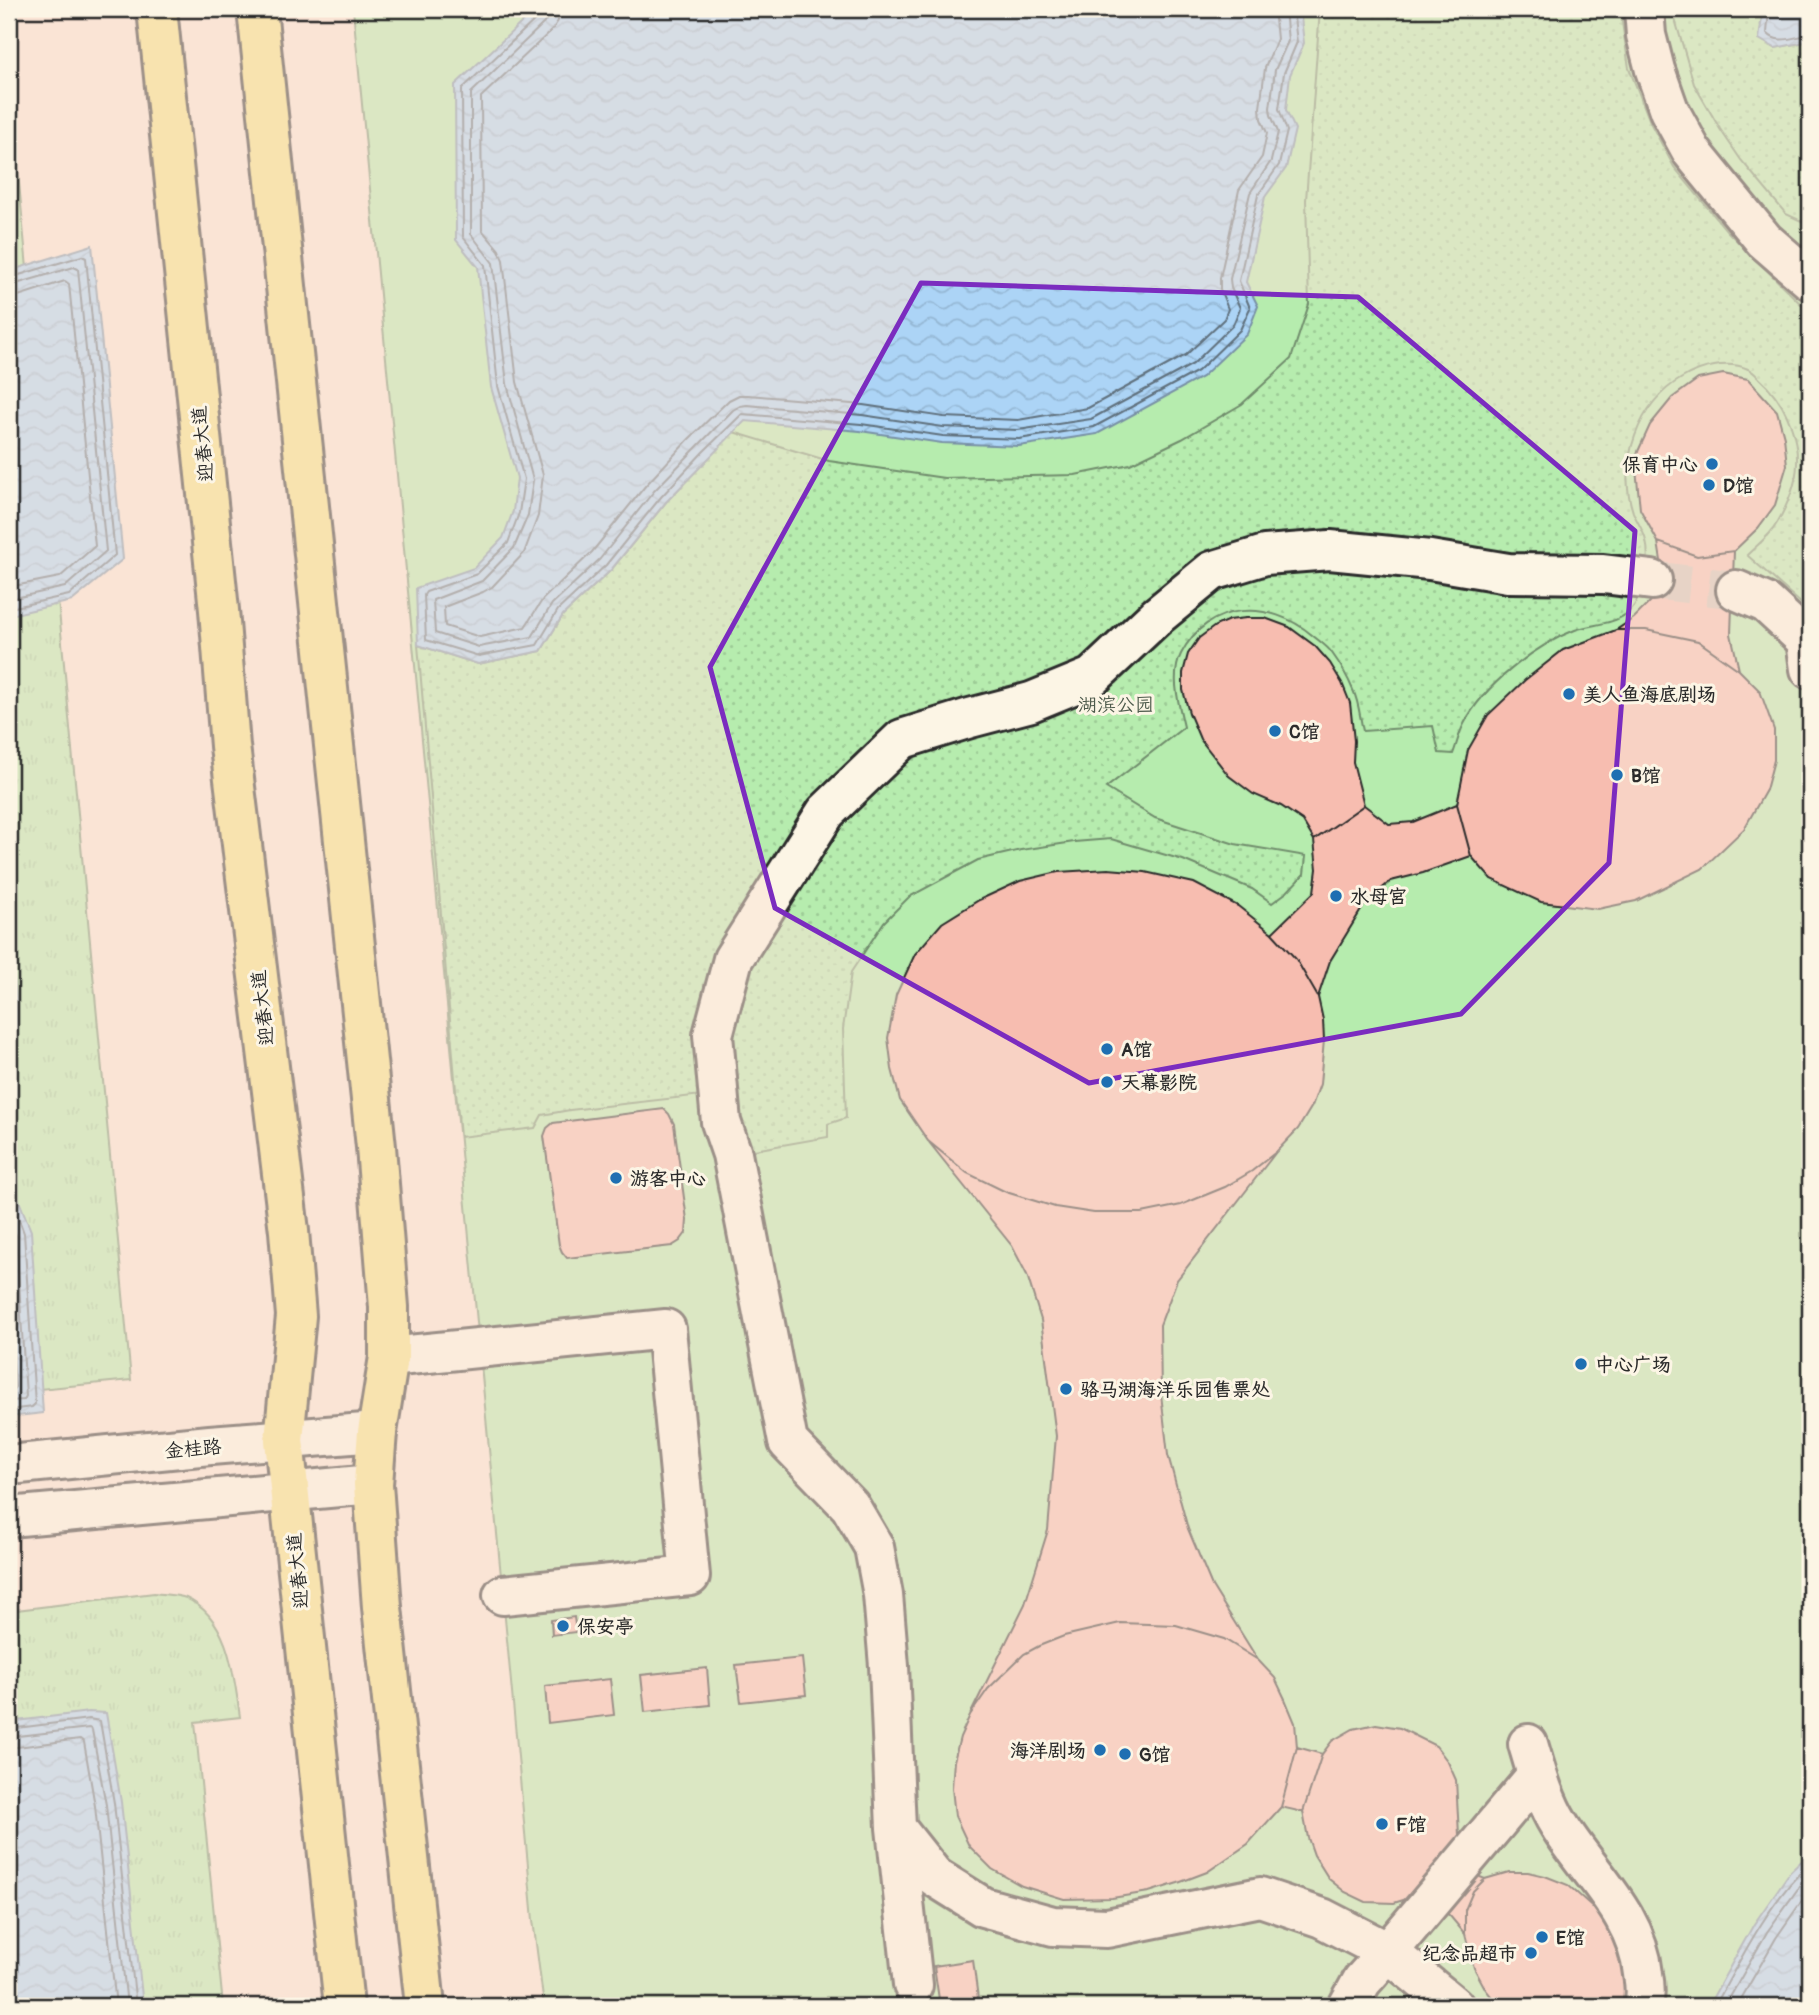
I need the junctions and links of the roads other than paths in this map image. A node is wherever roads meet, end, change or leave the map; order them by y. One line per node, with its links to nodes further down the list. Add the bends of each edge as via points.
1 (157, 9): 10 (main road, 迎春大道, via 230,746 289,1231 296,1316)
2 (257, 9): 8 (main road, via 376,1147)
3 (1644, 9): 4 (street, via 1655,70 1669,110 1692,152 1764,240)
4 (1806, 272)
5 (1652, 580): 16 (street, via 1603,574 1508,573 1330,550 1265,555 1212,571 1092,677 1031,702 902,739 826,812 733,959 713,1035 721,1122 732,1154 788,1442 850,1506 874,1547 889,1666)
6 (1736, 590): 7 (street, via 1766,603 1806,640)
7 (1810, 669)
8 (389, 1357): 9 (main road); 15 (street, via 666,1329 690,1576)
9 (377, 1432): 10 (street, 金桂路); 12 (main road)
10 (284, 1440): 11 (street, 金桂路); 13 (main road, 迎春大道)
11 (9, 1465)
12 (373, 1484): 13 (street); 20 (main road)
13 (288, 1490): 14 (street); 19 (main road, 迎春大道)
14 (9, 1517)
15 (503, 1595)
16 (896, 1828): 17 (street, via 936,1877 983,1907 1053,1926 1107,1928 1260,1897 1322,1917); 18 (street)
17 (1388, 1952): 21 (street); 22 (street); 23 (street, via 1532,1760 1557,1823 1632,1931 1642,1963)
18 (913, 1984)
19 (344, 2006)
20 (425, 2006)
21 (1348, 2006)
22 (1454, 2006)
23 (1643, 2006)

